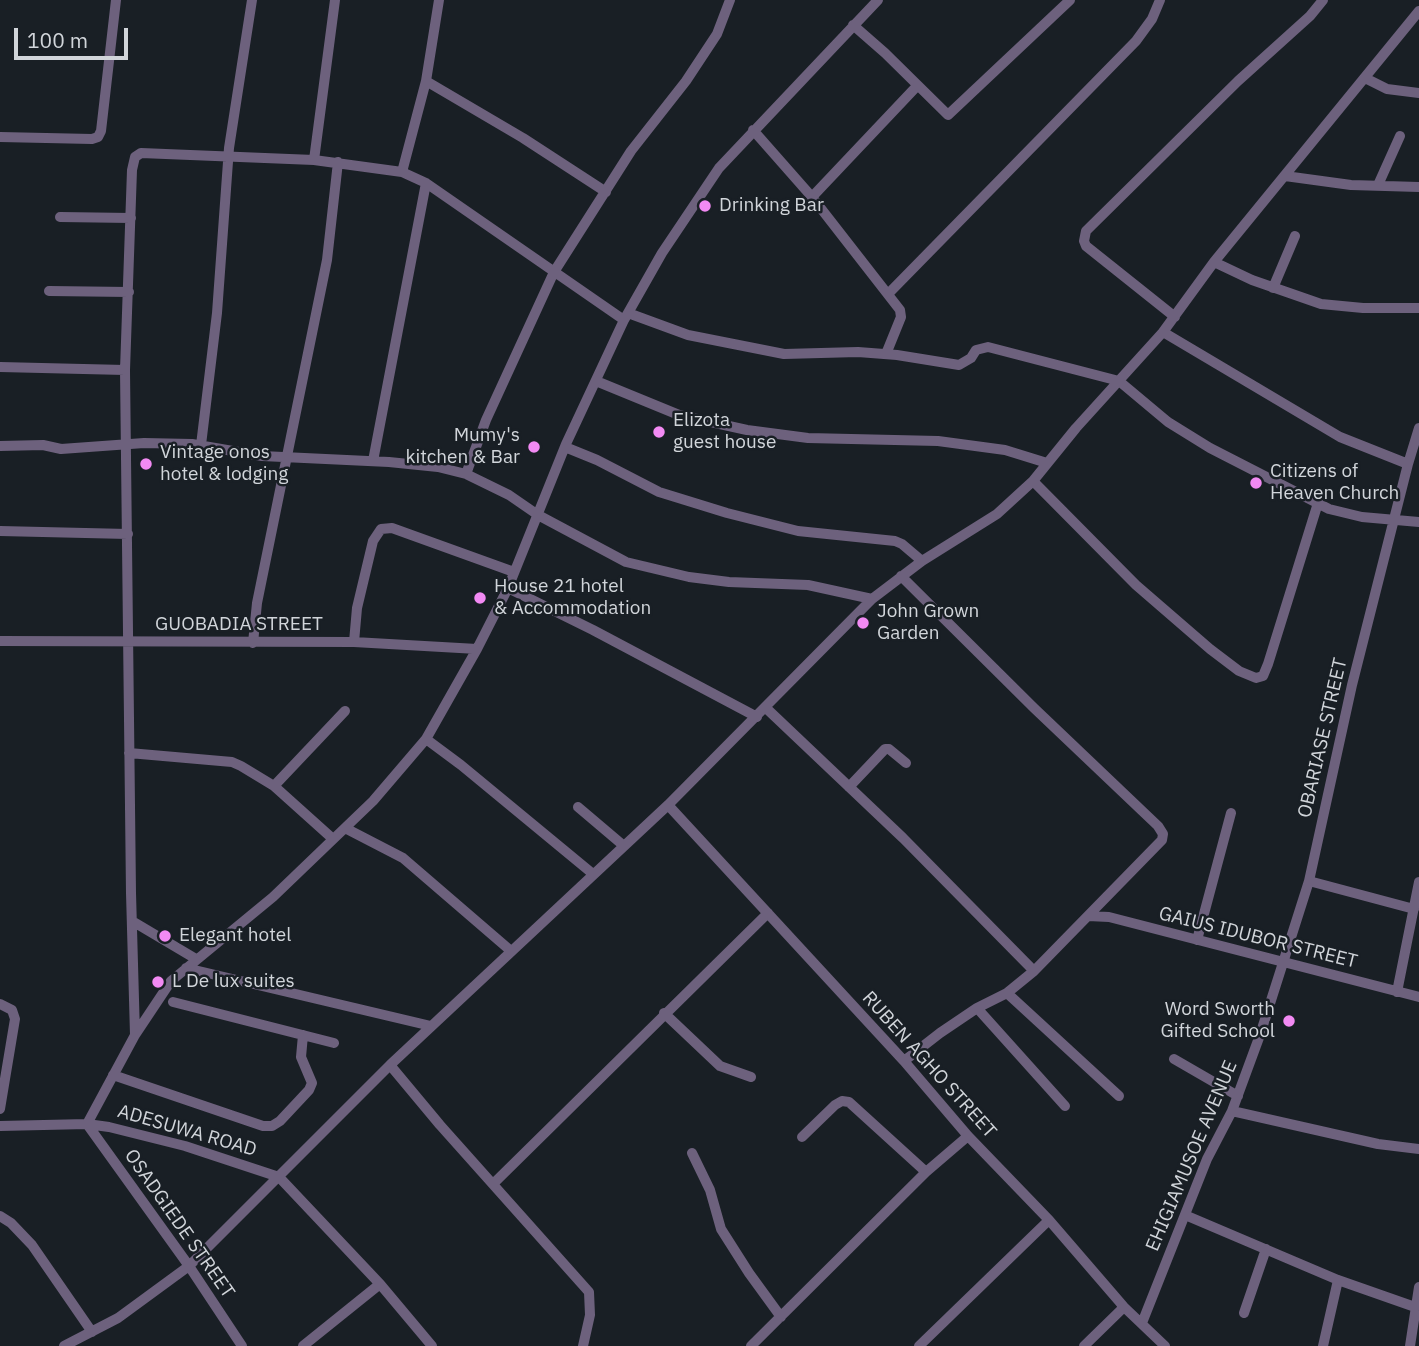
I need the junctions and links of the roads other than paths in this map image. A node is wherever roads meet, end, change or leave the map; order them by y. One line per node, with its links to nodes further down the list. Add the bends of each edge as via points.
1 (116, 0): 18 (street, via 98,137)
2 (252, 0): 19 (street)
3 (335, 0): 20 (street)
4 (439, 0): 13 (street)
5 (730, 0): 27 (street, via 717,34)
6 (878, 0): 11 (street)
7 (1070, 0): 14 (street, via 948,115)
8 (1160, 0): 37 (street, via 1136,41)
9 (1324, 0): 40 (street, via 1086,231 1086,246)
10 (1419, 11): 12 (street)
11 (853, 26): 14 (street); 16 (street)
12 (1365, 78): 15 (street, via 1387,89); 23 (street)
13 (426, 81): 22 (street); 27 (street)
14 (917, 86): 28 (street)
15 (1419, 93)
16 (753, 130): 28 (street); 39 (street, via 702,192)
17 (1400, 136): 25 (street)
18 (0, 138)
19 (229, 156): 20 (street); 30 (street, via 141,153 132,170); 48 (street)
20 (314, 160): 21 (street)
21 (338, 162): 22 (street); 52 (street, via 327,260)
22 (402, 172): 24 (street)
23 (1285, 176): 25 (street); 32 (street)
24 (426, 183): 33 (street); 53 (street)
25 (1378, 185): 26 (street)
26 (1419, 187)
27 (606, 192): 33 (street)
28 (812, 197): 37 (street)
29 (60, 217): 30 (street)
30 (131, 218): 36 (street)
31 (1295, 236): 34 (street)
32 (1214, 262): 34 (street); 40 (street)
33 (554, 272): 39 (street); 56 (street, via 486,420)
34 (1273, 288): 38 (street, via 1342,307)
35 (49, 291): 36 (street)
36 (129, 292): 44 (street)
37 (889, 293): 42 (street, via 901,317)
38 (1419, 308)
39 (626, 316): 42 (street, via 688,335 783,354); 45 (street)
40 (1175, 317): 41 (street)
41 (1163, 332): 46 (street); 55 (street, via 1340,437)
42 (886, 354): 46 (street, via 959,365 976,350 988,347)
43 (0, 367): 44 (street)
44 (125, 370): 50 (street)
45 (596, 381): 51 (street); 54 (street, via 679,415 747,430 808,438 938,441 1005,450)
46 (1119, 381): 54 (street); 58 (street, via 1168,422 1210,448)
47 (1419, 428): 55 (street, OBARIASE STREET)
48 (201, 445): 50 (street); 52 (street)
49 (0, 446): 50 (street)
50 (126, 446): 63 (street)
51 (565, 447): 59 (street); 64 (street, via 659,492 798,531 895,541)
52 (286, 457): 53 (street); 72 (street)
53 (373, 461): 56 (street)
54 (1047, 463): 57 (street)
55 (1408, 464): 60 (street, OBARIASE STREET)
56 (467, 474): 59 (street)
57 (1033, 481): 58 (street, via 1136,585 1210,649 1256,678 1263,676 1268,664); 64 (street, via 997,514)
58 (1318, 503): 60 (street, via 1362,517)
59 (538, 515): 65 (street); 68 (street, via 626,562 652,570 729,582 808,585)
60 (1394, 520): 61 (street); 89 (street, OBARIASE STREET)
61 (1419, 522)
62 (0, 531): 63 (street)
63 (128, 534): 70 (street)
64 (922, 561): 66 (street)
65 (514, 572): 67 (street); 71 (street, via 392,528 380,529 357,608)
66 (901, 576): 68 (street); 93 (street, via 1162,830 1162,840)
67 (508, 588): 73 (street); 76 (street)
68 (872, 600): 74 (street)
69 (0, 641): 70 (street, GUOBADIA STREET)
70 (130, 642): 72 (street, GUOBADIA STREET); 78 (street)
71 (354, 642): 72 (street, GUOBADIA STREET); 73 (street, GUOBADIA STREET)
72 (253, 643)
73 (477, 649): 77 (street)
74 (766, 708): 76 (street); 81 (street)
75 (345, 711): 80 (street)
76 (757, 717): 82 (street)
77 (426, 738): 85 (street); 88 (street)
78 (129, 753): 80 (street, via 232,762); 94 (street)
79 (906, 763): 81 (street, via 885,749)
80 (274, 786): 86 (street)
81 (849, 787): 100 (street)
82 (668, 805): 87 (street); 92 (street, RUBEN AGHO STREET)
83 (578, 807): 87 (street)
84 (1231, 813): 95 (street)
85 (345, 828): 86 (street); 96 (street, via 403,858)
86 (333, 839): 97 (street, via 273,897)
87 (624, 846): 88 (street)
88 (593, 874): 96 (street)
89 (1309, 881): 91 (street); 98 (street, OBARIASE STREET)
90 (1419, 882): 91 (street)
91 (1414, 909): 101 (street)
92 (768, 913): 107 (street); 113 (street, RUBEN AGHO STREET)
93 (1088, 916): 95 (street, GAIUS IDUBOR STREET); 100 (street)
94 (132, 921): 97 (street); 109 (street)
95 (1196, 940): 98 (street, GAIUS IDUBOR STREET)
96 (511, 951): 108 (street)
97 (196, 959): 99 (street)
98 (1282, 961): 101 (street, GAIUS IDUBOR STREET); 118 (street, EHIGIAMUSOE AVENUE)
99 (186, 968): 108 (street); 109 (street, via 160,994)
100 (1034, 971): 102 (street)
101 (1397, 992): 103 (street, GAIUS IDUBOR STREET)
102 (1007, 993): 106 (street); 117 (street)
103 (1419, 997)
104 (173, 1002): 110 (street)
105 (0, 1004): 120 (street, via 12,1010 15,1019)
106 (977, 1008): 113 (street); 119 (street)
107 (664, 1013): 116 (street, via 720,1066); 130 (street)
108 (431, 1026): 114 (street)
109 (135, 1035): 115 (street)
110 (303, 1035): 111 (street); 115 (street, via 301,1057 312,1083 272,1126)
111 (334, 1042)
112 (1174, 1059): 118 (street)
113 (904, 1061): 124 (street, RUBEN AGHO STREET)
114 (390, 1065): 129 (street); 130 (street)
115 (113, 1075): 122 (street)
116 (751, 1077)
117 (1119, 1096)
118 (1238, 1096): 121 (street, EHIGIAMUSOE AVENUE)
119 (1065, 1106)
120 (0, 1110)
121 (1233, 1111): 126 (street); 131 (street, EHIGIAMUSOE AVENUE)
122 (87, 1124): 123 (street, ADESUWA ROAD); 129 (street, ADESUWA ROAD, via 150,1136); 135 (street, OSADGIEDE STREET)
123 (0, 1126)
124 (968, 1136): 128 (street); 133 (street, RUBEN AGHO STREET)
125 (802, 1137): 128 (street, via 835,1105 849,1102)
126 (1419, 1149)
127 (692, 1153): 142 (street, via 710,1190 721,1229)
128 (926, 1172): 142 (street)
129 (279, 1177): 135 (street); 137 (street)
130 (493, 1184): 150 (street, via 589,1292 590,1315)
131 (1185, 1215): 134 (street); 143 (street, EHIGIAMUSOE AVENUE)
132 (0, 1216): 144 (street, via 32,1245)
133 (1049, 1220): 139 (street, RUBEN AGHO STREET); 152 (street)
134 (1266, 1249): 136 (street); 141 (street)
135 (189, 1266): 144 (street); 147 (street, OSADGIEDE STREET)
136 (1338, 1280): 140 (street); 155 (street)
137 (380, 1284): 145 (street); 148 (street)
138 (1419, 1287): 140 (street)
139 (1124, 1307): 143 (street, RUBEN AGHO STREET); 153 (street)
140 (1415, 1307): 156 (street)
141 (1244, 1313)
142 (781, 1317): 151 (street)
143 (1142, 1323): 154 (street, RUBEN AGHO STREET)
144 (92, 1332): 146 (street)
145 (428, 1342): 149 (street)
146 (65, 1346)
147 (242, 1346)
148 (303, 1346)
149 (415, 1346)
150 (583, 1346)
151 (751, 1346)
152 (919, 1346)
153 (1084, 1346)
154 (1165, 1346)
155 (1323, 1346)
156 (1410, 1346)

